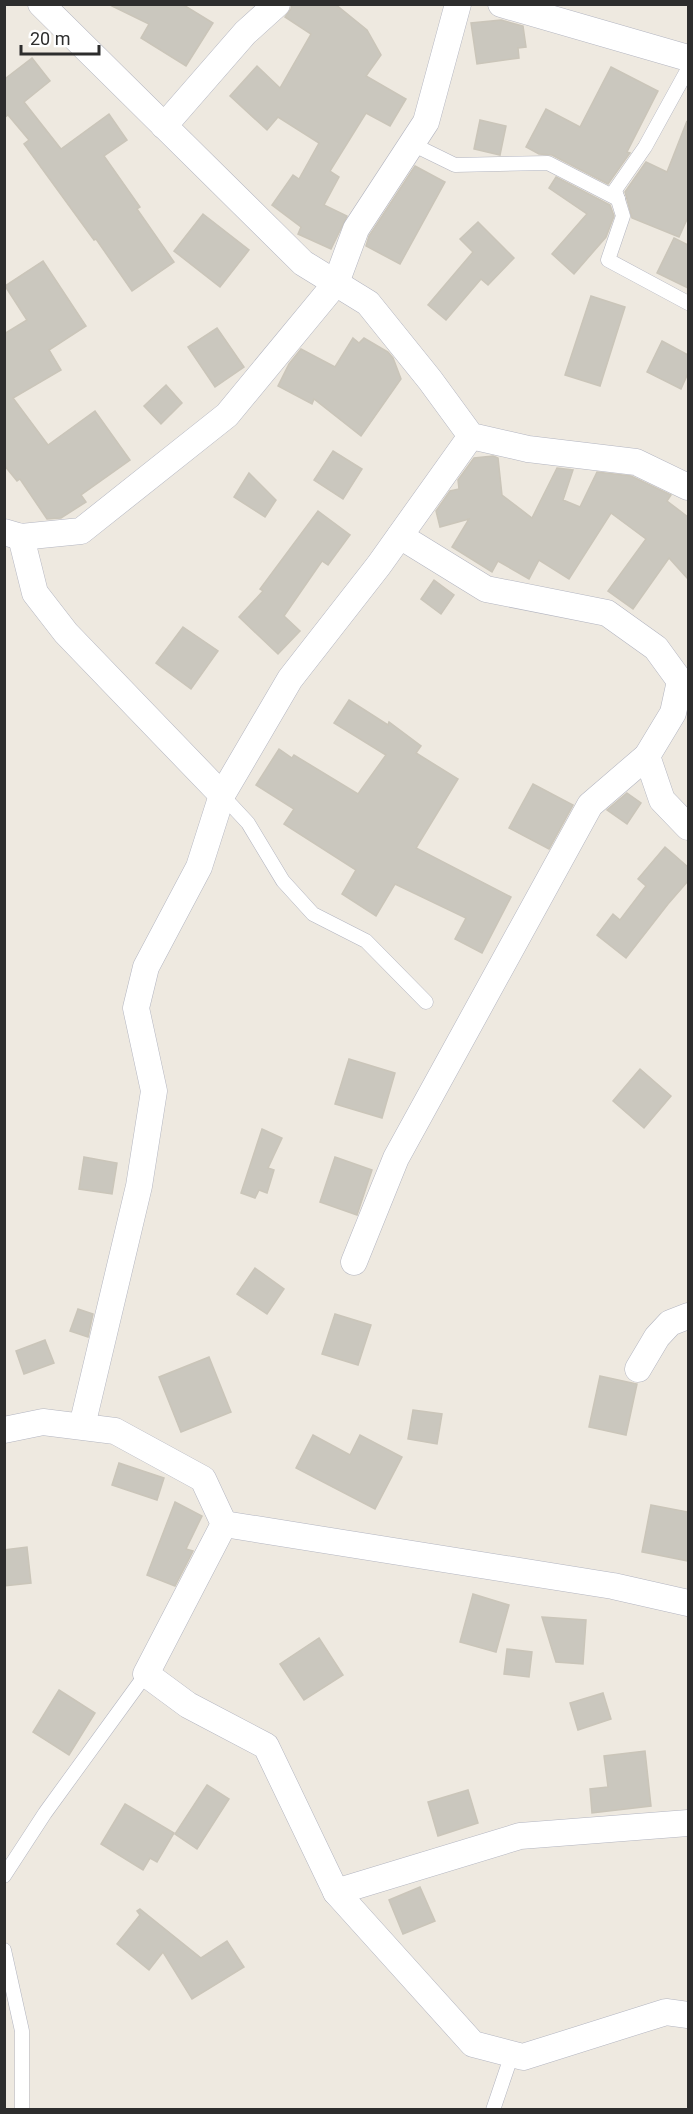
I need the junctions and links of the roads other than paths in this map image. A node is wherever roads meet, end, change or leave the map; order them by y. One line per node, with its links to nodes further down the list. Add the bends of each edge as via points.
1 (41, 4): 7 (street)
2 (277, 4): 7 (street, via 245,33)
3 (458, 4): 8 (street, via 426,122)
4 (501, 4): 5 (street)
5 (688, 58)
6 (688, 69): 9 (lane, via 645,147 615,190)
7 (164, 126): 10 (street, via 303,263)
8 (412, 144): 9 (lane, via 455,165 548,163); 10 (street, via 356,229)
9 (618, 199): 11 (lane, via 623,216 608,260)
10 (336, 283): 12 (street, via 368,303); 14 (street, via 227,415 81,531)
11 (688, 303)
12 (471, 436): 13 (street, via 528,449 636,462); 15 (street)
13 (688, 487)
14 (13, 535): 17 (street, via 35,593 66,633)
15 (400, 536): 16 (street, via 486,589 607,614 656,648 680,681 673,713); 17 (street, via 290,679)
16 (647, 756): 18 (street, via 662,800); 20 (street, via 590,805 396,1158)
17 (222, 795): 19 (lane, via 248,822 283,881 313,914 366,941); 23 (street, via 199,867 146,967 136,1008 154,1091 139,1186)
18 (688, 827)
19 (426, 1002)
20 (354, 1262)
21 (688, 1316): 22 (street, via 670,1323)
22 (638, 1369)
23 (82, 1426): 24 (street, via 44,1422); 25 (street, via 115,1431 202,1479)
24 (4, 1430)
25 (224, 1524): 26 (street, via 613,1586); 27 (street)
26 (688, 1603)
27 (146, 1674): 29 (lane); 30 (street, via 188,1705 266,1746)
28 (688, 1823): 30 (street, via 520,1836)
29 (4, 1876)
30 (336, 1892): 33 (street, via 473,2044)
31 (4, 1950): 34 (lane, via 22,2031)
32 (688, 2015): 33 (street, via 666,2012 523,2057)
33 (512, 2054): 35 (lane)
34 (22, 2109)
35 (492, 2109)

